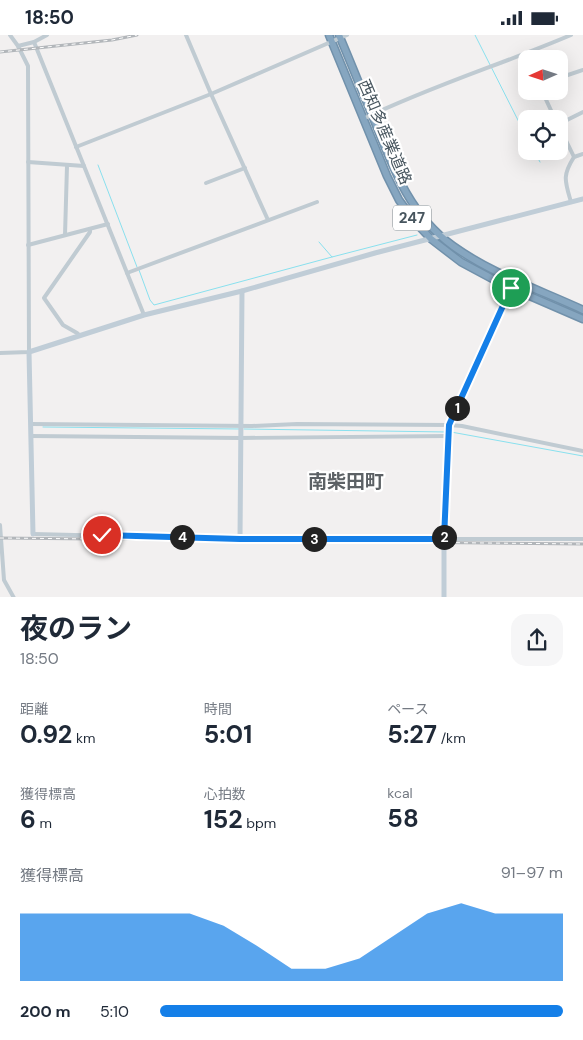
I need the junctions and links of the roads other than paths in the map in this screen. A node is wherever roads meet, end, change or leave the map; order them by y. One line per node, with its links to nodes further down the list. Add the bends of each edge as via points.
1 (10, 35): 8 (street)
2 (47, 35): 7 (street)
3 (186, 35): 13 (street)
4 (571, 35): 9 (street)
5 (342, 36): 6 (street); 15 (highway, 西知多産業道路 / 247)
6 (331, 38): 13 (street); 16 (highway, 西知多産業道路 / 247)
7 (34, 42): 8 (street); 19 (street)
8 (18, 46): 22 (street, via 28,66)
9 (536, 50)
10 (518, 57): 15 (street)
11 (583, 70): 12 (street)
12 (568, 75)
13 (211, 93): 19 (street); 25 (street)
14 (583, 112): 17 (street)
15 (372, 115): 16 (street); 34 (highway, 西知多産業道路 / 247, via 406,194)
16 (363, 119): 35 (highway, 西知多産業道路 / 247, via 399,200)
17 (568, 120)
18 (568, 144): 21 (street)
19 (76, 147): 24 (street)
20 (583, 154): 21 (street)
21 (574, 157): 29 (street, via 565,174)
22 (28, 163): 23 (street); 36 (street)
23 (67, 166): 24 (street); 33 (street)
24 (84, 166): 31 (street)
25 (245, 168): 26 (street); 30 (street)
26 (206, 183)
27 (583, 199): 29 (street)
28 (317, 202): 30 (street)
29 (571, 202): 34 (street)
30 (268, 220): 37 (street)
31 (108, 224): 32 (street); 37 (street)
32 (90, 229): 33 (street); 44 (street, via 44,298 63,325)
33 (65, 235): 36 (street)
34 (441, 236): 35 (street); 38 (highway, 西知多産業道路 / 247, via 469,257)
35 (431, 239): 39 (highway, 西知多産業道路 / 247, via 460,263); 40 (street)
36 (28, 245): 45 (street)
37 (127, 273): 42 (street)
38 (515, 280): 39 (street); 41 (highway, 西知多産業道路 / 247)
39 (511, 288): 43 (highway, 西知多産業道路 / 247); 48 (street)
40 (242, 291): 42 (street); 49 (street)
41 (583, 310)
42 (144, 315): 44 (street)
43 (583, 319)
44 (79, 335): 45 (street)
45 (29, 352): 46 (street); 47 (street)
46 (0, 353)
47 (31, 425): 49 (street); 50 (street)
48 (449, 425): 49 (street); 51 (street); 53 (street)
49 (241, 426): 52 (street)
50 (31, 436): 52 (street); 55 (street)
51 (449, 436): 52 (street); 57 (street)
52 (241, 437): 56 (street)
53 (583, 451)
54 (0, 525): 59 (street, via 4,580)
55 (33, 534): 56 (street)
56 (240, 539): 57 (street)
57 (444, 539): 58 (street); 60 (street)
58 (583, 539)
59 (14, 597)
60 (444, 597)

